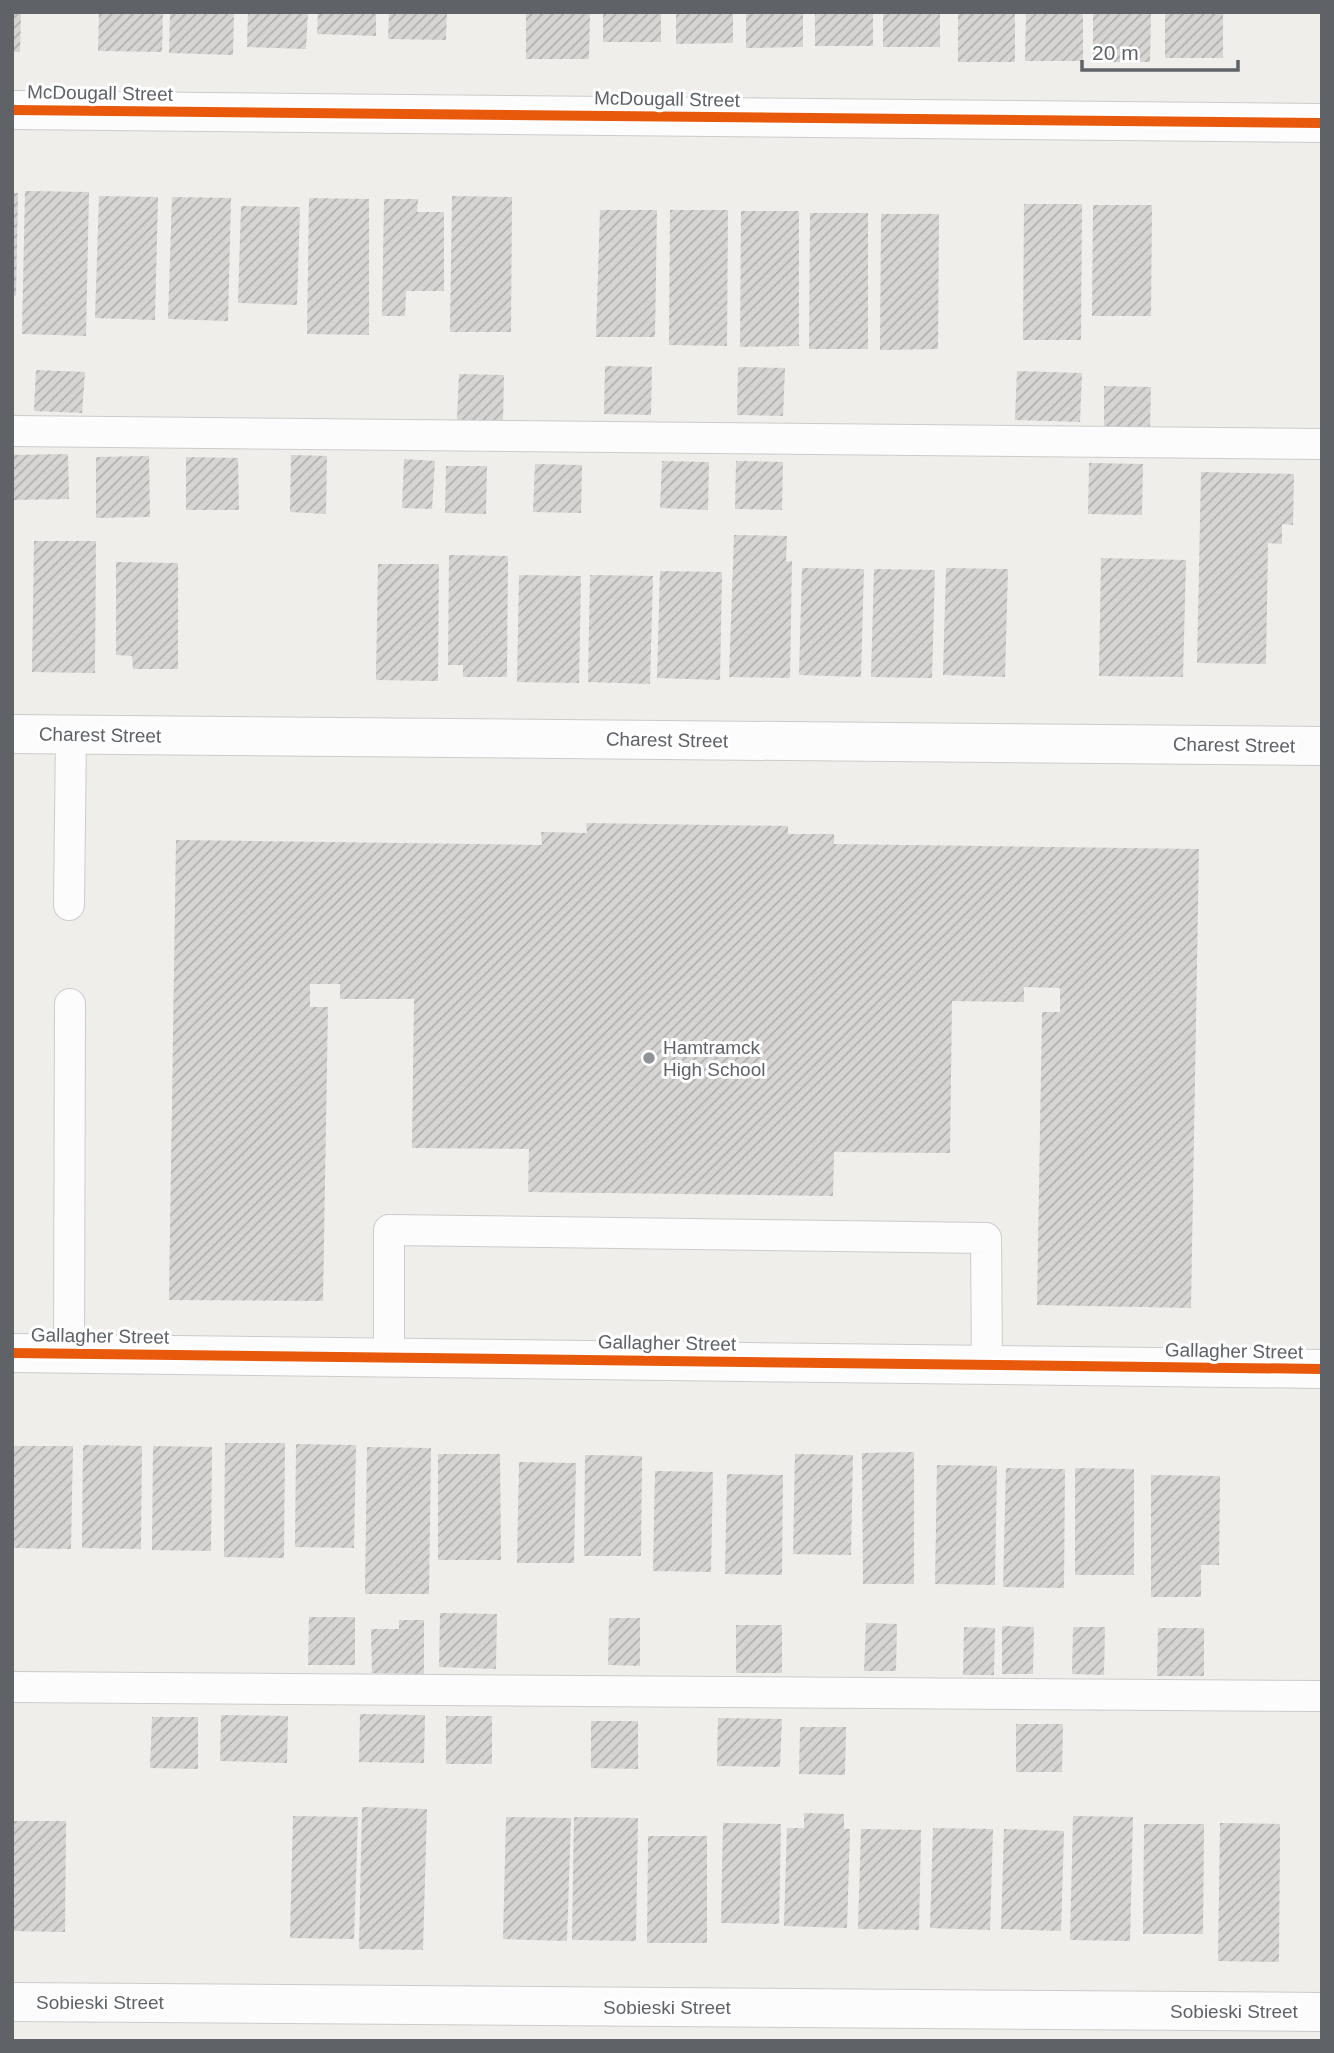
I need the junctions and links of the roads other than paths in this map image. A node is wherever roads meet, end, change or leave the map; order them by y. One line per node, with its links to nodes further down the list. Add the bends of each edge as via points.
1 (12, 110): 2 (street, McDougall Street)
2 (1322, 124)
3 (12, 431): 4 (lane)
4 (1322, 444)
5 (12, 734): 6 (street, Charest Street)
6 (71, 735): 7 (street, Charest Street); 8 (lane)
7 (1322, 746)
8 (69, 905)
9 (70, 1004): 11 (lane)
10 (12, 1353): 11 (street, Gallagher Street)
11 (69, 1353): 12 (street, Gallagher Street)
12 (389, 1357): 13 (street, Gallagher Street); 13 (lane, via 389,1230 986,1238)
13 (987, 1365): 14 (street, Gallagher Street)
14 (1322, 1369)
15 (12, 1687): 16 (lane)
16 (1322, 1696)
17 (12, 2002): 18 (street, Sobieski Street)
18 (1322, 2012)

